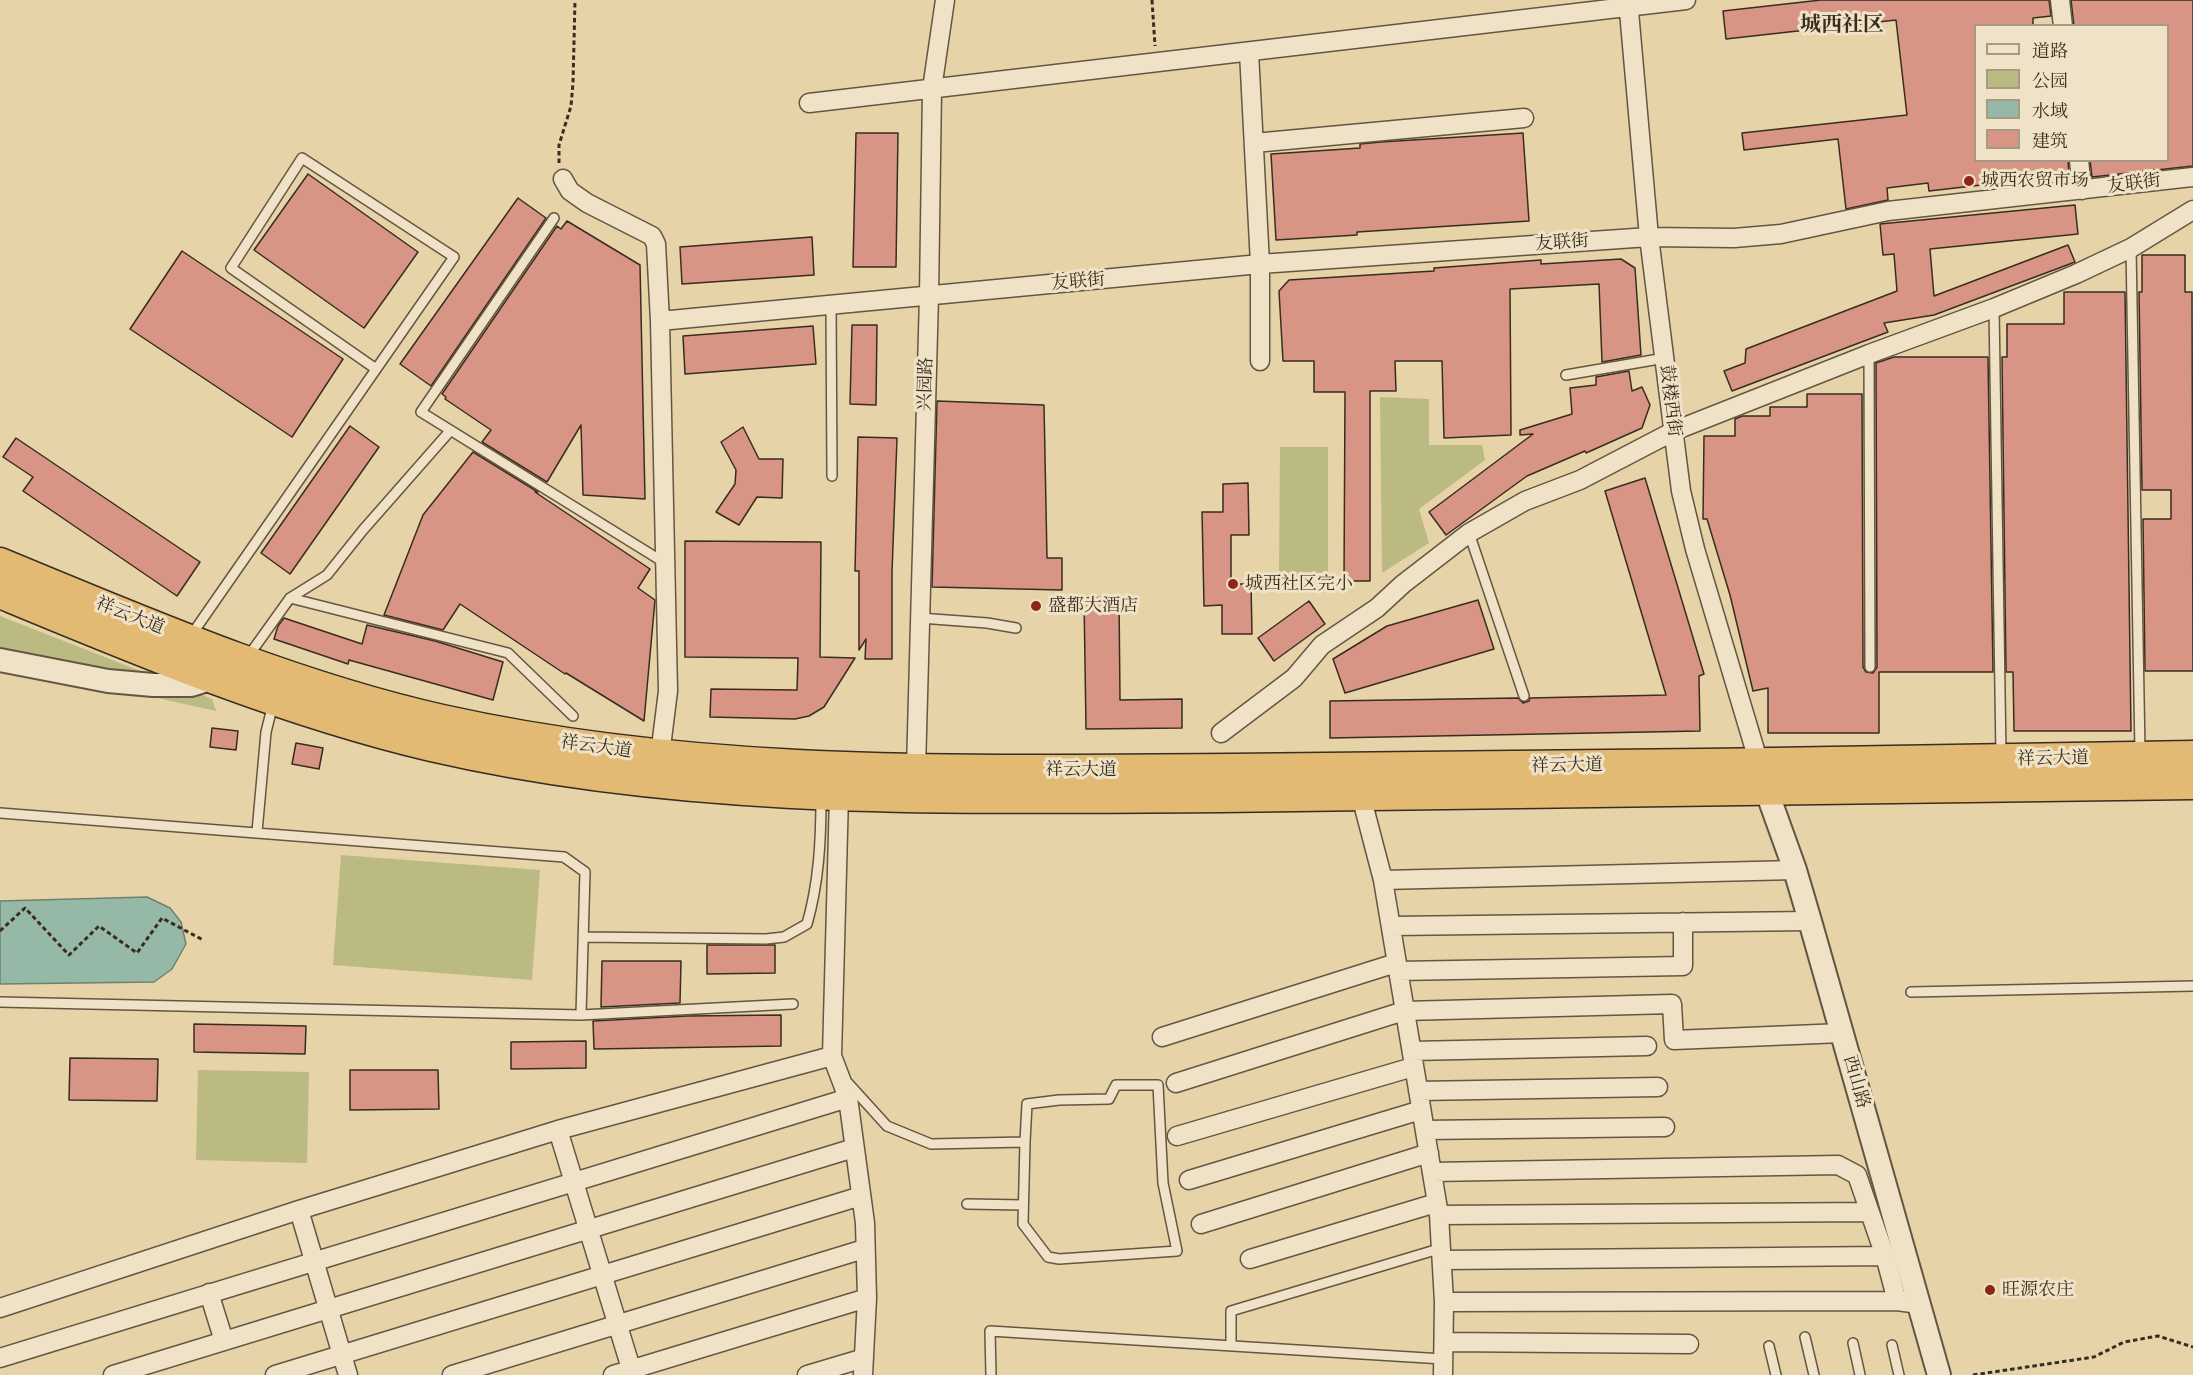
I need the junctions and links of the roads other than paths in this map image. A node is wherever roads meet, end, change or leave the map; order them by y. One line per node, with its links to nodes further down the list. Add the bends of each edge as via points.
1 (945, 0): 7 (street, 兴园路)
2 (1686, 0): 4 (street)
3 (2060, 0): 5 (street)
4 (1628, 3): 6 (street); 17 (street, 鼓楼西街)
5 (2063, 24)
6 (1249, 52): 7 (street); 10 (street)
7 (932, 89): 8 (street); 20 (street, 兴园路)
8 (810, 103)
9 (1524, 118): 10 (street)
10 (1254, 143): 19 (street)
11 (2079, 162): 14 (street)
12 (2193, 177): 14 (street, 友联街)
13 (563, 179): 23 (street, via 570,191 587,203 652,236 659,262)
14 (2082, 190): 17 (street, 友联街, via 1888,211 1780,234)
15 (2193, 210): 18 (street)
16 (554, 218): 29 (lane, via 421,412)
17 (1650, 237): 19 (street, 友联街); 25 (street, 鼓楼西街)
18 (2131, 248): 22 (street); 50 (lane)
19 (1260, 264): 20 (street, 友联街); 26 (street)
20 (929, 296): 21 (street, 友联街); 37 (street, 兴园路)
21 (831, 305): 23 (street, 友联街); 31 (lane)
22 (1994, 308): 24 (street); 51 (lane)
23 (660, 321): 34 (street)
24 (1869, 354): 30 (street); 42 (lane)
25 (1665, 358): 28 (lane); 30 (street, 鼓楼西街)
26 (1260, 361)
27 (376, 369): 27 (lane, via 454,257 302,158 231,268); 39 (lane)
28 (1566, 375)
29 (450, 431): 34 (lane); 36 (lane, via 327,575)
30 (1674, 431): 32 (street, via 1580,480 1524,501); 53 (street, 鼓楼西街, via 1681,491 1695,549)
31 (832, 476)
32 (1469, 533): 44 (lane); 47 (street, via 1377,608 1322,645 1294,678)
33 (0, 563): 39 (highway, 祥云大道)
34 (667, 564): 48 (street, via 668,691)
35 (0, 593): 43 (highway, 祥云大道)
36 (290, 598): 41 (lane); 46 (lane, via 508,653)
37 (920, 618): 38 (lane); 52 (street, 兴园路)
38 (1016, 628)
39 (189, 639): 41 (highway, 祥云大道)
40 (0, 660): 43 (street, via 108,681 153,685 191,685)
41 (246, 660): 48 (highway, 祥云大道, via 437,719)
42 (1870, 667)
43 (214, 678): 45 (highway, 祥云大道)
44 (1524, 696)
45 (275, 699): 55 (highway, 祥云大道, via 391,735 531,765 673,784); 58 (lane, via 266,732)
46 (573, 716)
47 (1221, 733)
48 (660, 755): 52 (highway, 祥云大道, via 766,765)
49 (2193, 756): 50 (highway, 祥云大道)
50 (2140, 757): 51 (highway, 祥云大道)
51 (2001, 760): 53 (highway, 祥云大道)
52 (916, 770): 53 (highway, 祥云大道, via 1410,768)
53 (1763, 778): 54 (highway, 祥云大道); 56 (highway, 祥云大道); 59 (street, 西山路)
54 (2193, 784)
55 (830, 795): 56 (highway, 祥云大道); 64 (lane, via 815,898 807,924 784,937 766,939); 76 (street)
56 (1361, 796): 60 (street)
57 (0, 813): 58 (lane)
58 (257, 832): 64 (lane, via 564,857 585,872)
59 (1795, 870): 60 (street); 61 (street, 西山路)
60 (1383, 880): 63 (street)
61 (1810, 921): 62 (street); 72 (street, 西山路)
62 (1683, 922): 63 (street); 65 (street, via 1683,966)
63 (1391, 926): 65 (street)
64 (584, 937): 71 (lane)
65 (1397, 967): 70 (street); 73 (street)
66 (2193, 986): 67 (lane)
67 (1911, 992)
68 (0, 1002): 71 (lane)
69 (793, 1004): 71 (lane)
70 (1404, 1011): 72 (street, via 1672,1004 1674,1040); 75 (street); 77 (street)
71 (581, 1016)
72 (1842, 1033): 109 (street, 西山路)
73 (1161, 1037)
74 (1647, 1046): 75 (street)
75 (1413, 1059): 79 (street); 85 (street)
76 (835, 1064): 80 (street); 83 (street); 86 (lane, via 887,1126 931,1143)
77 (1176, 1083)
78 (1658, 1087): 79 (street)
79 (1418, 1091): 81 (street)
80 (848, 1098): 87 (street); 91 (street)
81 (1421, 1110): 84 (street); 90 (street)
82 (1665, 1127): 84 (street)
83 (558, 1130): 91 (street); 96 (street)
84 (1425, 1130): 88 (street)
85 (1177, 1136)
86 (1025, 1142): 94 (lane); 94 (lane, via 1027,1104 1109,1099 1116,1085 1158,1085 1163,1183 1177,1251 1048,1257 1023,1224)
87 (854, 1148): 92 (street); 99 (street)
88 (1429, 1154): 89 (street); 98 (street)
89 (1432, 1172): 95 (street); 97 (street, via 1838,1165 1857,1175)
90 (1189, 1180)
91 (574, 1182): 99 (street); 104 (street)
92 (861, 1196): 100 (street); 105 (street)
93 (967, 1204): 94 (lane)
94 (1023, 1205)
95 (1438, 1209): 97 (street); 101 (street); 103 (street)
96 (299, 1210): 104 (street); 110 (street)
97 (1869, 1212): 102 (street)
98 (1201, 1224)
99 (588, 1229): 105 (street); 111 (street)
100 (864, 1249): 107 (street); 112 (street)
101 (1442, 1254): 102 (street); 108 (street); 118 (lane, via 1231,1311)
102 (1885, 1256): 109 (street)
103 (1250, 1259)
104 (314, 1261): 106 (street); 111 (street)
105 (602, 1275): 112 (street); 120 (street)
106 (209, 1293): 114 (street); 121 (street)
107 (867, 1298): 123 (street); 124 (street)
108 (1444, 1302): 109 (street); 122 (street)
109 (1908, 1303): 136 (street, 西山路)
110 (0, 1308)
111 (328, 1309): 114 (street); 120 (street)
112 (617, 1324): 124 (street); 128 (street)
113 (1805, 1337): 133 (lane)
114 (224, 1341): 125 (street)
115 (1853, 1343): 134 (lane)
116 (1689, 1344): 122 (street)
117 (1892, 1345): 135 (lane)
118 (1231, 1346): 122 (lane); 131 (lane, via 990,1331)
119 (1769, 1346): 132 (lane)
120 (342, 1354): 126 (street); 127 (street)
121 (0, 1358)
122 (1444, 1358)
123 (864, 1366): 130 (street)
124 (632, 1372): 129 (street)
125 (113, 1375)
126 (275, 1375)
127 (348, 1375)
128 (452, 1375)
129 (613, 1375)
130 (807, 1375)
131 (991, 1375)
132 (1776, 1375)
133 (1814, 1375)
134 (1860, 1375)
135 (1899, 1375)
136 (1939, 1375)

